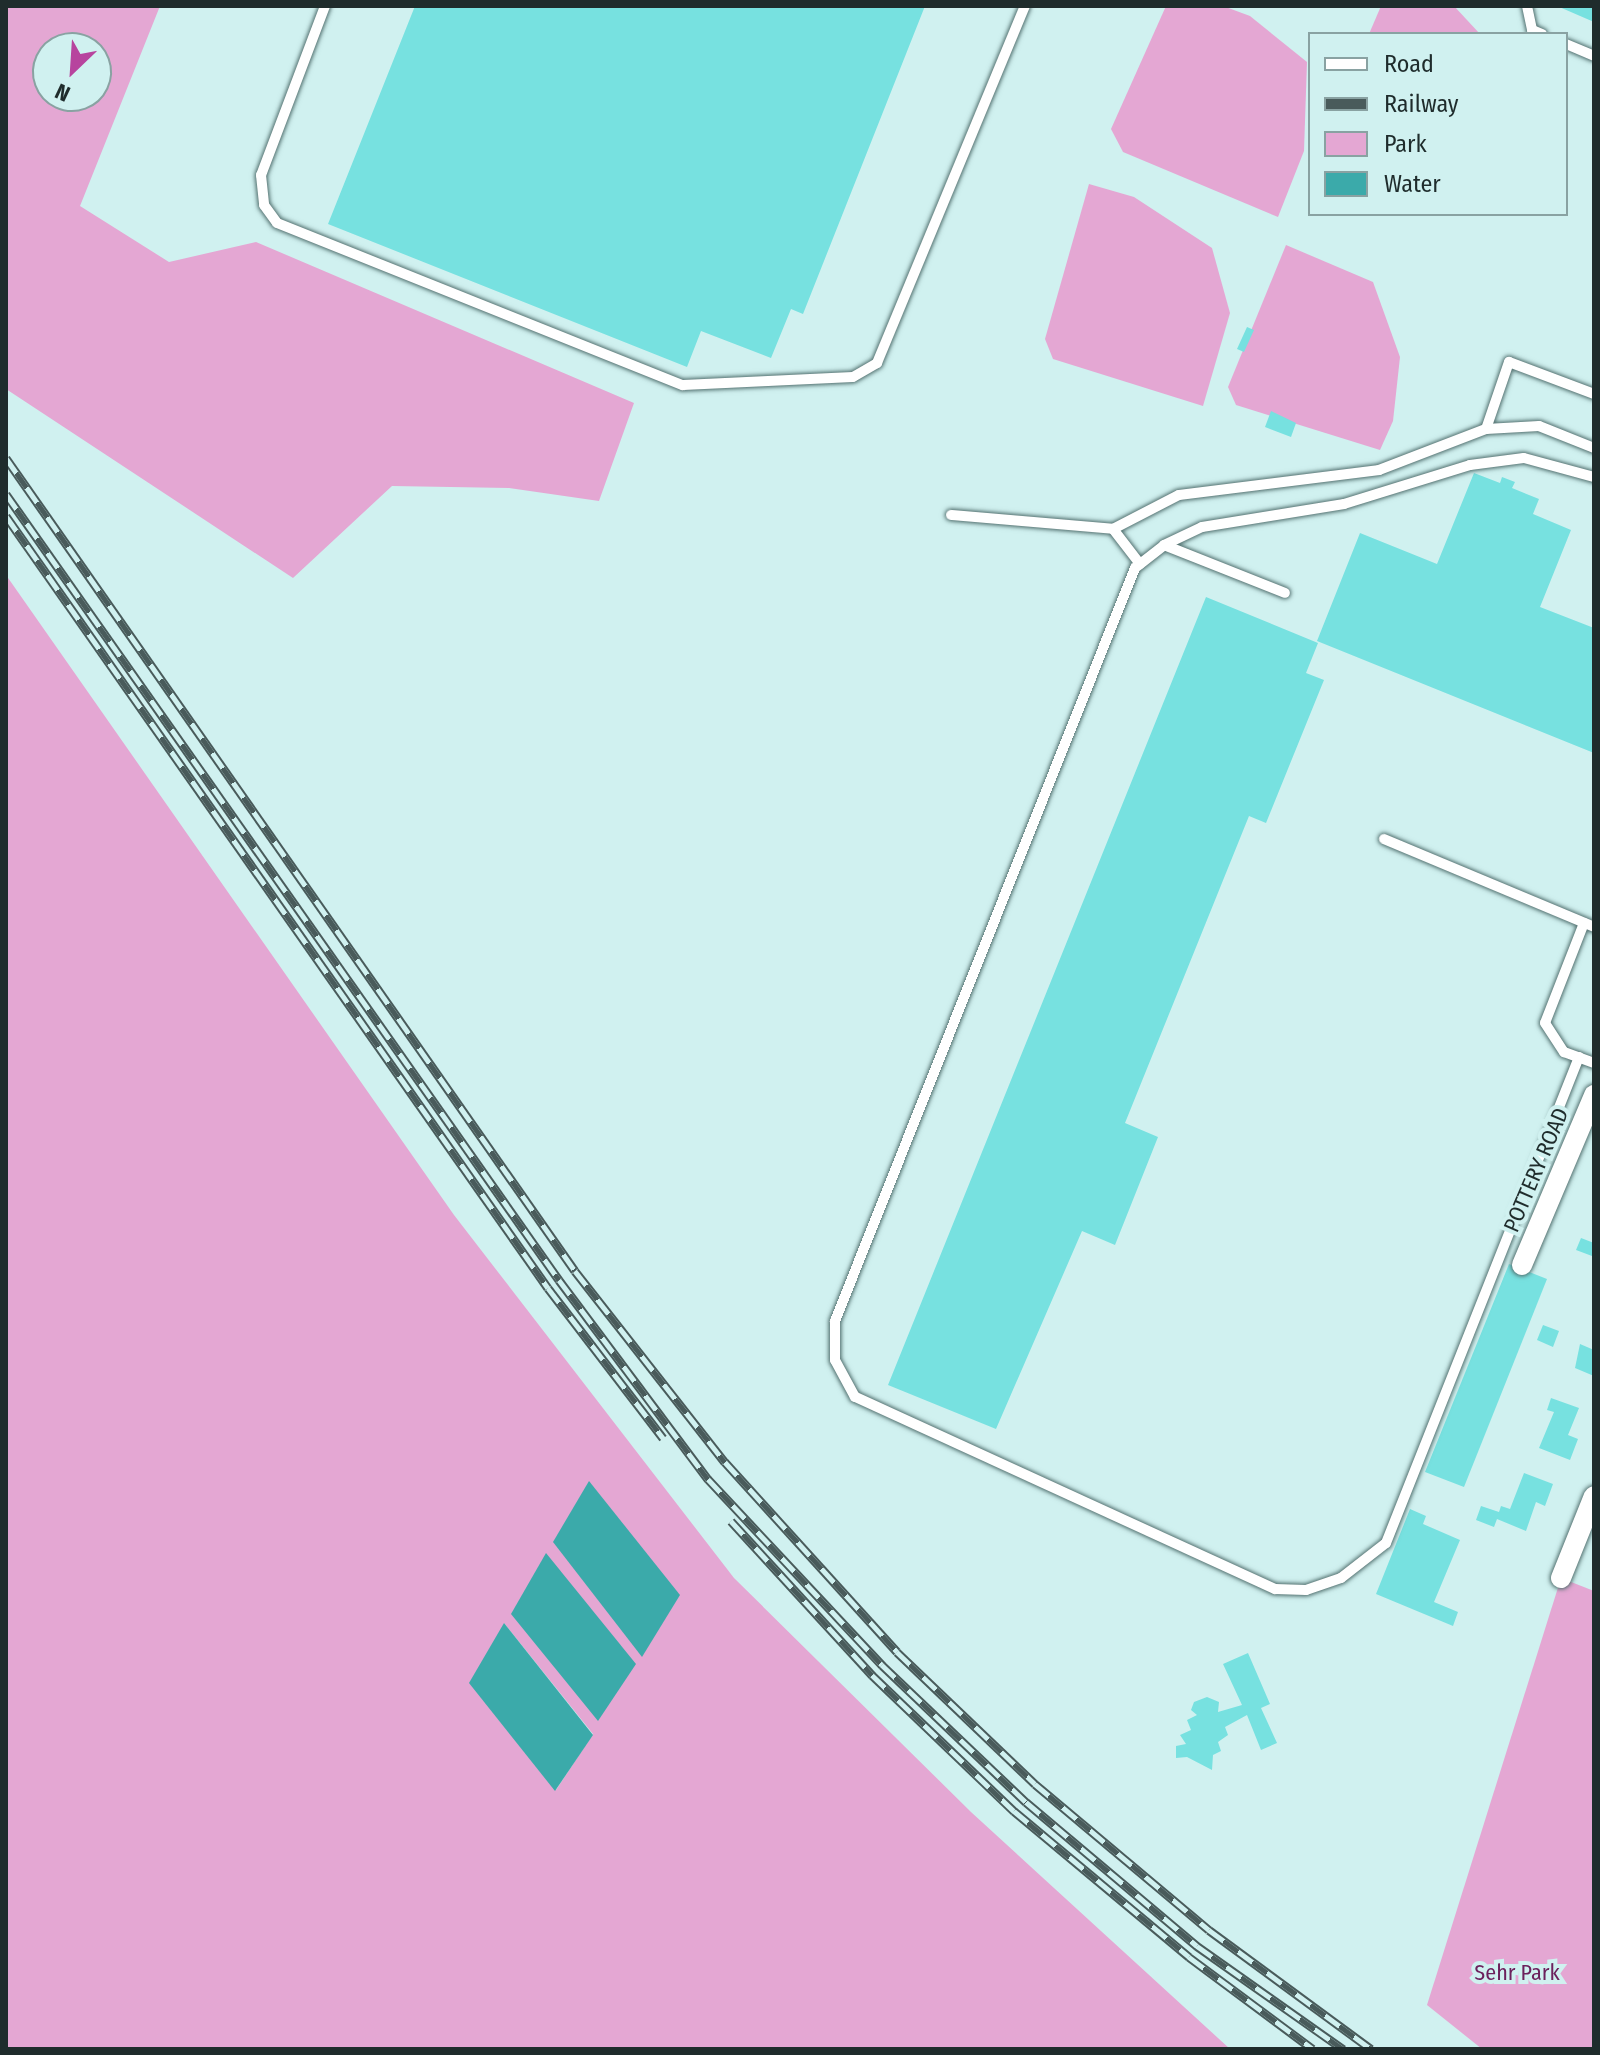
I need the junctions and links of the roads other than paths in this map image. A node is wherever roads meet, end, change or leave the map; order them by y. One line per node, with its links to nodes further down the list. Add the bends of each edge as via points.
1 (325, 6): 2 (lane, via 261,175 264,205 277,223 683,385 853,377 877,363)
2 (1025, 6)
3 (1527, 6): 4 (lane)
4 (1537, 32)
5 (1568, 45): 6 (lane)
6 (1594, 56)
7 (1594, 394): 8 (lane, via 1509,362)
8 (1486, 429): 9 (lane, via 1539,426); 12 (lane, via 1379,470 1179,495)
9 (1594, 448)
10 (1594, 477): 13 (lane, via 1524,458 1470,465 1344,504 1202,527)
11 (951, 515): 12 (lane)
12 (1113, 529): 14 (lane)
13 (1164, 545): 14 (lane); 15 (lane)
14 (1140, 564): 18 (lane, via 835,1321 835,1360 855,1397 1275,1589 1306,1590 1341,1578 1386,1543)
15 (1285, 593)
16 (1384, 839): 17 (lane)
17 (1589, 925): 18 (lane, via 1545,1023 1552,1040)
18 (1579, 1057): 19 (lane)
19 (1594, 1063)
20 (1594, 1095): 21 (street, POTTERY ROAD)
21 (1522, 1265)
22 (1594, 1496): 23 (street)
23 (1561, 1578)

